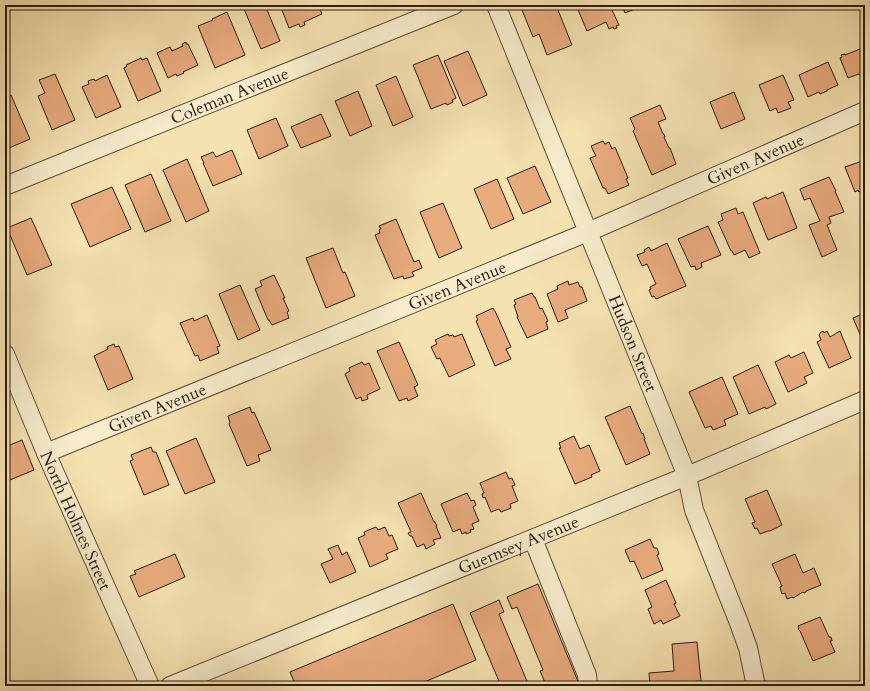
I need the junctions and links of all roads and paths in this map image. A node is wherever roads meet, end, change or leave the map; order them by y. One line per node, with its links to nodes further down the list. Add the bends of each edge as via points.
1 (454, 5): 4 (street, Coleman Avenue)
2 (496, 5): 5 (street, Hudson Street)
3 (865, 111): 5 (street, Given Avenue)
4 (5, 186)
5 (588, 232): 8 (street, Given Avenue); 9 (street, Hudson Street)
6 (5, 354): 8 (street, North Holmes Street)
7 (865, 400): 9 (street, Guernsey Avenue)
8 (46, 453): 11 (street, North Holmes Street)
9 (687, 476): 10 (street, Guernsey Avenue); 14 (street, Hudson Street, via 694,510 748,648)
10 (533, 539): 12 (street, Guernsey Avenue); 13 (street, via 587,675)
11 (150, 686)
12 (170, 686)
13 (588, 686)
14 (756, 686)

